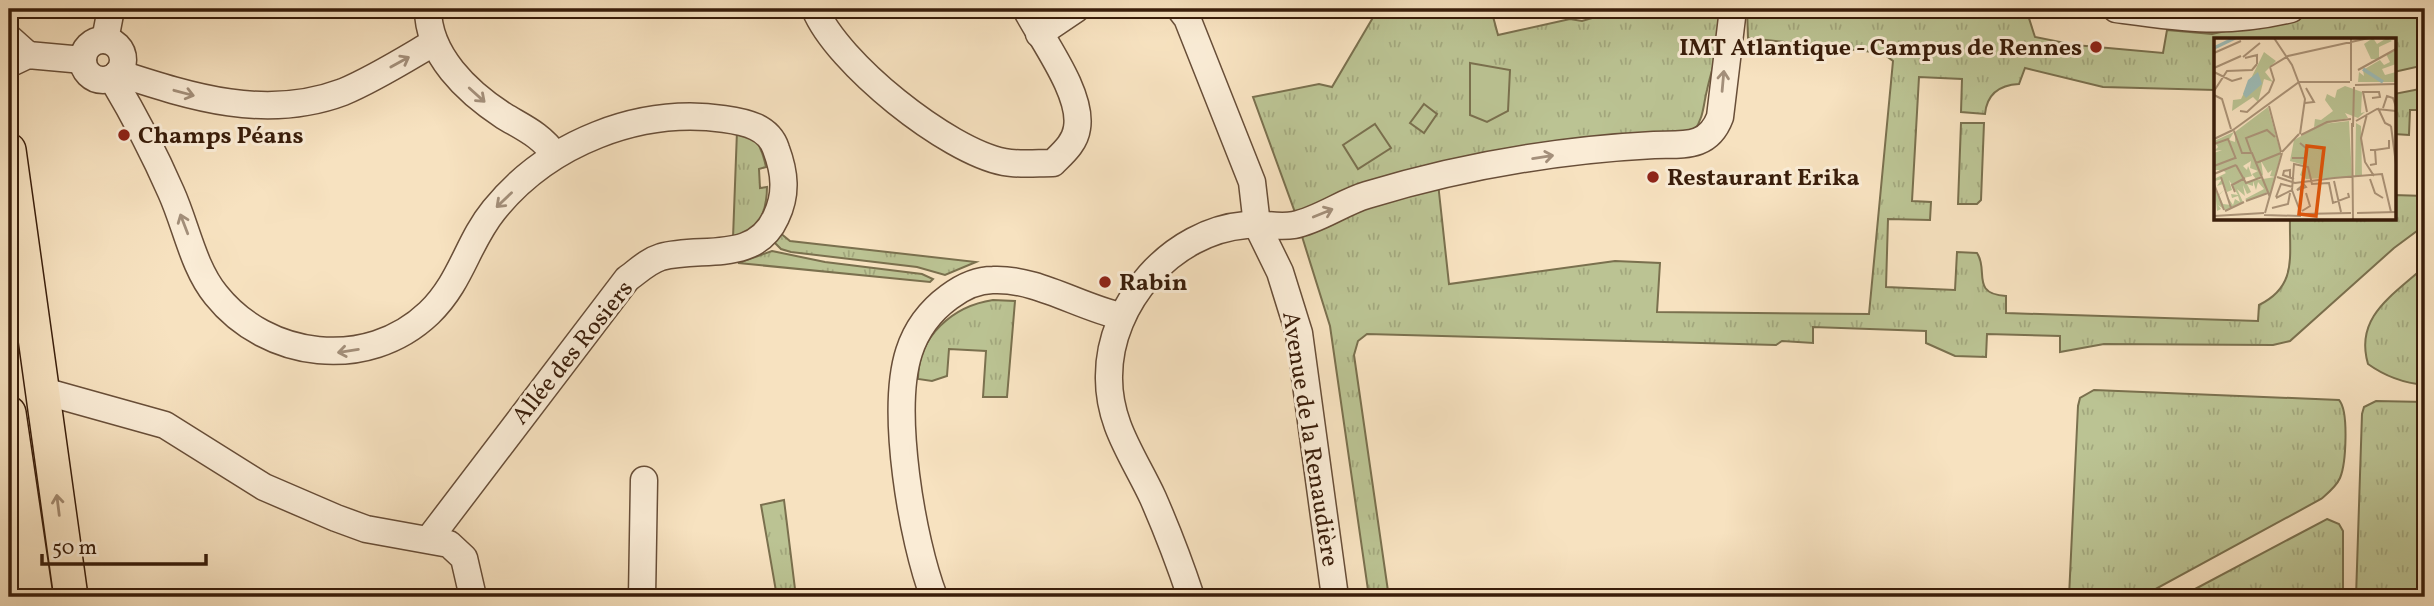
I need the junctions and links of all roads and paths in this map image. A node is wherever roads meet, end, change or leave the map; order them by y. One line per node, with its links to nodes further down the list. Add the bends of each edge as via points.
1 (111, 9): 11 (street)
2 (428, 9): 12 (street)
3 (816, 9): 10 (street, via 841,50 902,106 970,151 1005,162 1053,163 1070,146 1077,128 1077,103)
4 (1026, 9): 10 (street)
5 (1076, 9): 10 (street)
6 (1733, 9): 18 (street, one-way to 6, via 1294,225 1366,195 1545,156 1696,143 1714,132 1720,117)
7 (2116, 9): 8 (street, via 2229,20)
8 (2291, 9)
9 (1191, 12): 18 (street, Avenue de la Renaudière, via 1252,182)
10 (1039, 34)
11 (105, 40): 14 (street, via 87,48); 15 (street, via 116,45 123,56)
12 (433, 43): 15 (street, one-way to 12, via 229,104 285,106 344,91); 17 (street, one-way to 17, via 479,98 542,138)
13 (15, 52): 14 (street)
14 (83, 60): 15 (street, via 92,77)
15 (115, 76): 17 (street, one-way to 15, via 494,210 462,271 427,315 380,343 342,353 321,352 268,337 229,310 214,292)
16 (9, 150): 25 (main road, one-way to 16)
17 (555, 155): 23 (street, Allée des Rosiers, via 616,128 665,119 723,118 763,130 774,141 783,199 761,239 735,250 658,258 627,279)
18 (1257, 225): 19 (street, via 1219,231 1171,255 1146,279); 30 (street, Avenue de la Renaudière, via 1280,272 1299,333)
19 (1120, 316): 28 (street, via 1022,283 992,280 962,287 942,302 916,334 905,380 904,451 910,508); 29 (street, via 1109,373 1110,405)
20 (54, 394): 23 (street, via 165,425 264,487 336,518 376,531)
21 (9, 413): 24 (main road)
22 (644, 480): 27 (street)
23 (429, 539): 26 (street, via 449,544 464,558)
24 (36, 597)
25 (71, 597)
26 (473, 597)
27 (642, 597)
28 (934, 597)
29 (1191, 597)
30 (1335, 597)

